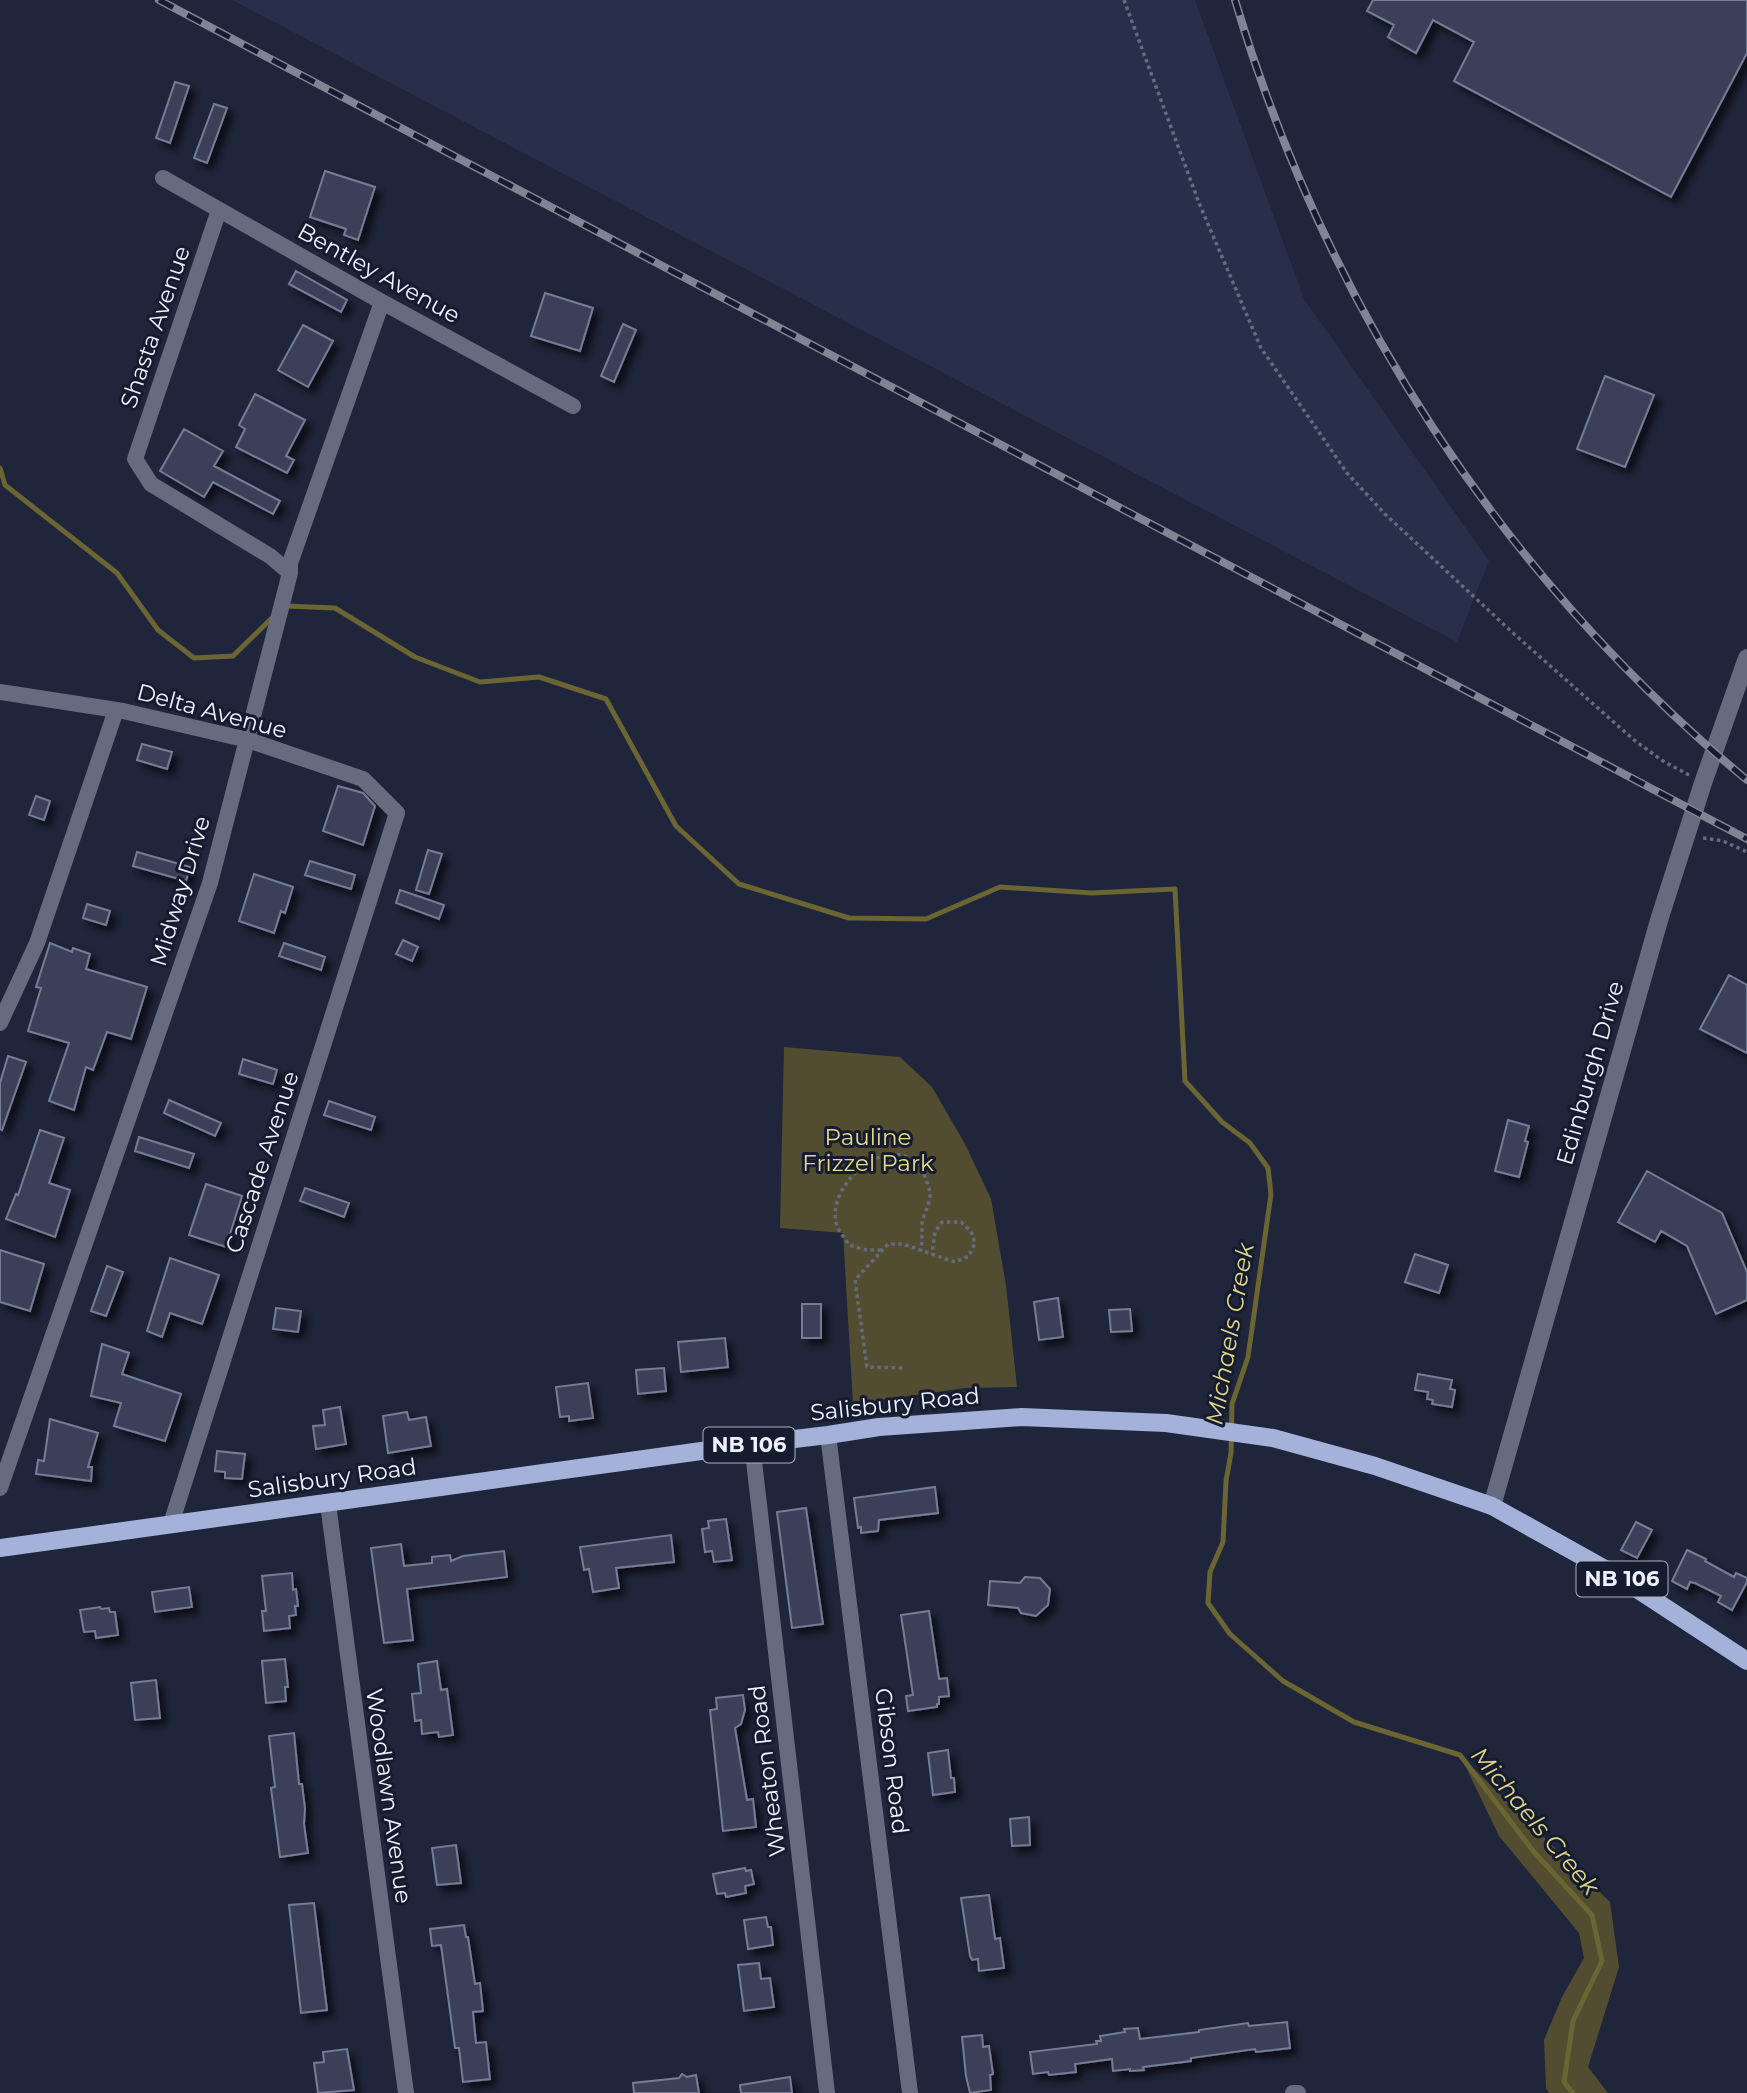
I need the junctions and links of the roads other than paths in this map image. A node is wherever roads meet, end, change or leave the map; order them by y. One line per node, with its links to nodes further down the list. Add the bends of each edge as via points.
1 (163, 178): 2 (street, Bentley Avenue)
2 (219, 210): 3 (street, Bentley Avenue); 5 (street, Shasta Avenue, via 135,459 151,484 270,556)
3 (382, 302): 4 (street, Bentley Avenue); 5 (street, Midway Drive)
4 (573, 406)
5 (289, 573): 9 (street, Midway Drive)
6 (1747, 658): 16 (street, Edinburgh Drive, via 1652,943)
7 (0, 692): 8 (street, Delta Avenue)
8 (116, 710): 9 (street, Delta Avenue); 11 (street, via 37,943)
9 (248, 740): 10 (street, Delta Avenue, via 363,779); 14 (street, Midway Drive, via 210,883)
10 (397, 813): 17 (street, Cascade Avenue)
11 (0, 1023)
12 (828, 1436): 13 (main road, Salisbury Road / NB 106); 16 (main road, Salisbury Road / NB 106, via 879,1427 1022,1417 1166,1423 1273,1438 1375,1465); 22 (street, Gibson Road)
13 (752, 1444): 15 (main road, Salisbury Road / NB 106); 21 (street, Wheaton Road)
14 (0, 1488)
15 (328, 1504): 17 (main road, Salisbury Road / NB 106); 20 (street, Woodlawn Avenue)
16 (1492, 1506): 19 (main road, Salisbury Road / NB 106, via 1614,1574)
17 (171, 1524): 18 (main road, Salisbury Road / NB 106)
18 (0, 1548)
19 (1747, 1661)
20 (406, 2093)
21 (827, 2093)
22 (910, 2093)
23 (1293, 2093): 24 (street)
24 (1298, 2093)

